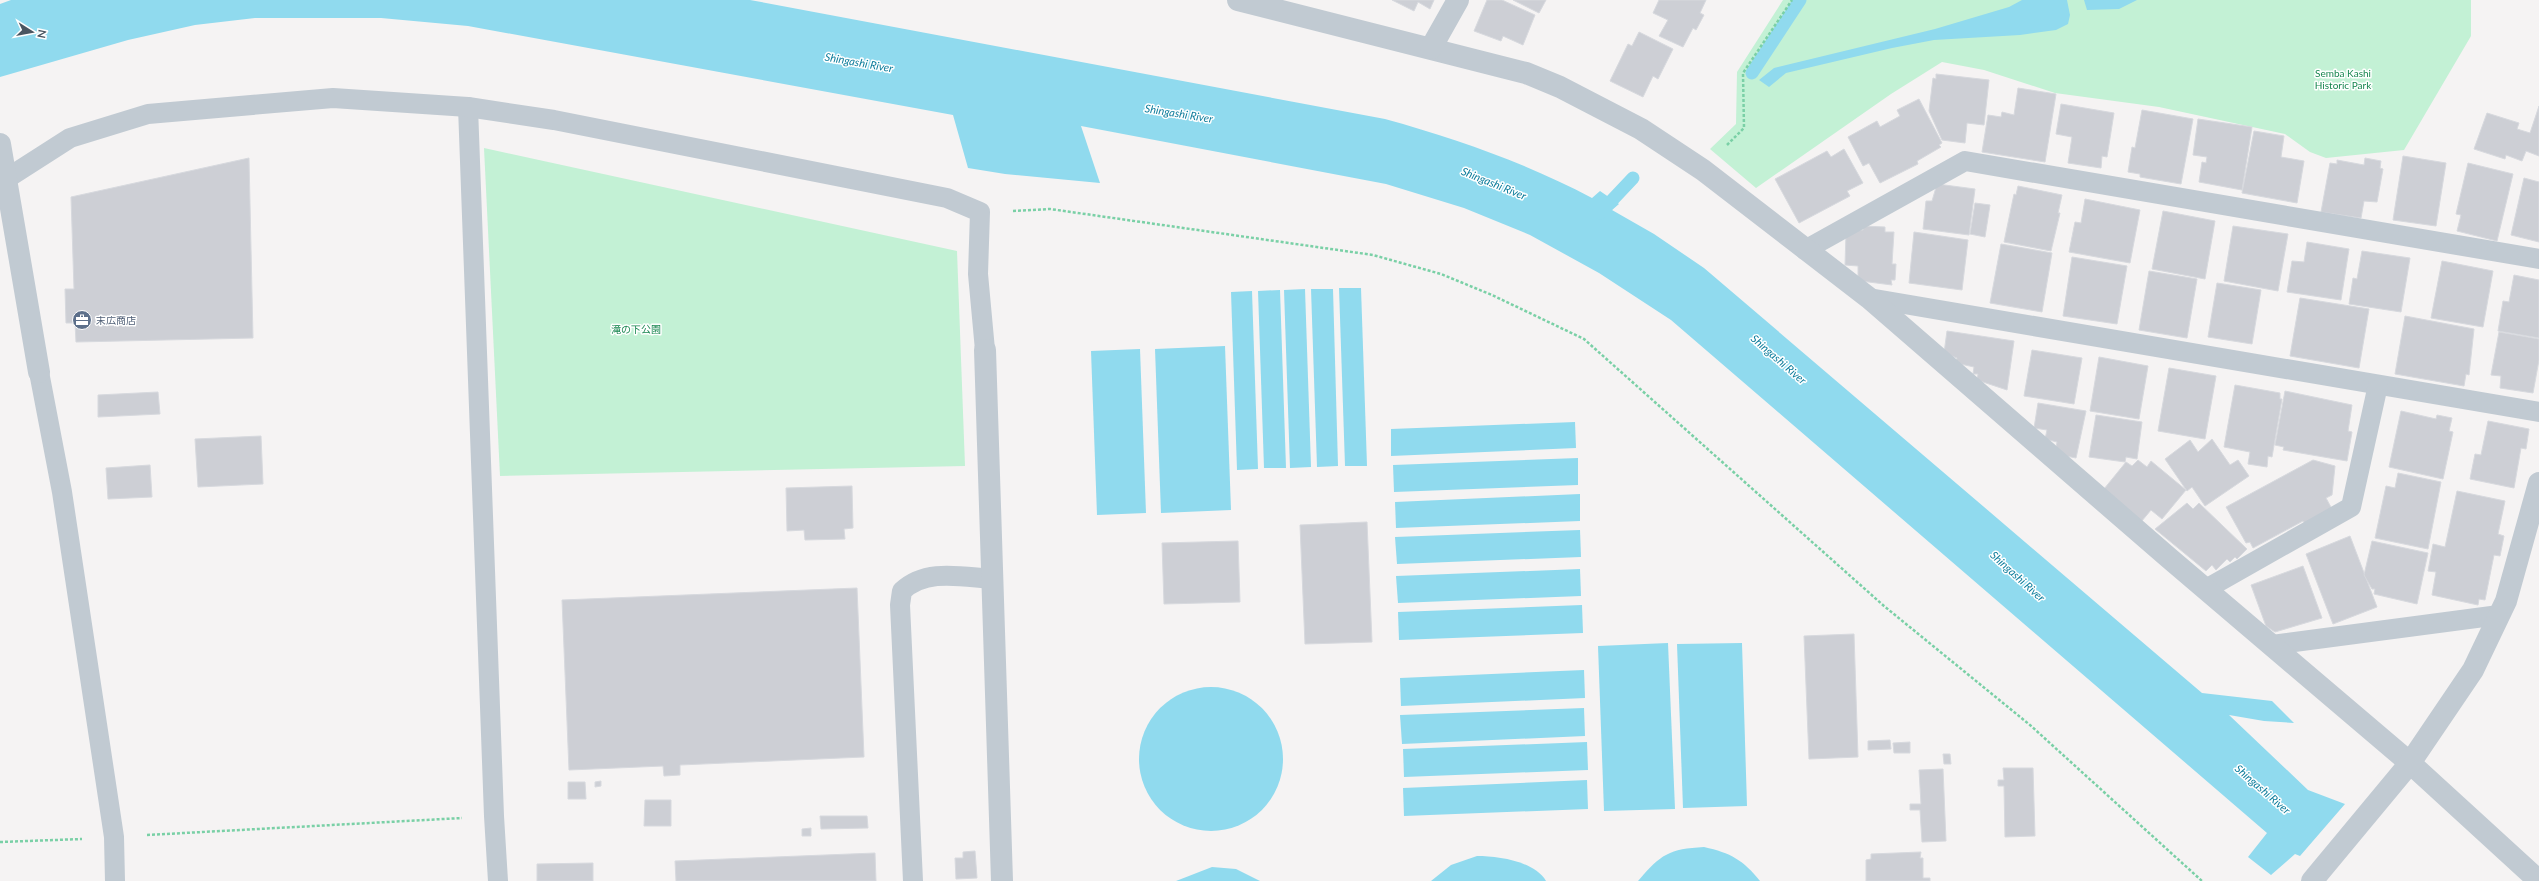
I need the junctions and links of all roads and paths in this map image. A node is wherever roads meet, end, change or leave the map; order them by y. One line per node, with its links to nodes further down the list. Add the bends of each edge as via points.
1 (1238, 0): 4 (street)
2 (1458, 0): 4 (street)
3 (1792, 0): 7 (path, via 1743,73 1744,128)
4 (1431, 48): 7 (street, via 1526,73 1560,87 1642,129)
5 (468, 107): 8 (lane, via 333,98 148,114 70,138); 9 (lane, via 554,120 939,196); 24 (lane)
6 (0, 144): 8 (street)
7 (1703, 170): 10 (street, via 1756,209)
8 (6, 179): 14 (street)
9 (980, 212): 13 (lane, via 978,274); 31 (path, via 1050,210 1373,256 1441,274 1584,339 1884,606 2030,725)
10 (1805, 250): 11 (lane, via 1965,161); 12 (street)
11 (2539, 259)
12 (1869, 298): 15 (lane); 20 (street)
13 (985, 350): 19 (street)
14 (39, 372): 25 (lane, via 62,492)
15 (2378, 385): 16 (lane); 20 (lane, via 2351,507)
16 (2539, 412)
17 (2539, 483): 18 (street)
18 (2535, 524): 21 (street)
19 (993, 579): 29 (lane, via 930,576 911,582 902,591); 30 (street)
20 (2206, 589): 22 (street)
21 (2499, 615): 22 (lane); 23 (street, via 2473,670)
22 (2272, 645): 23 (street)
23 (2410, 763): 32 (street); 33 (street)
24 (494, 816): 25 (path); 28 (lane)
25 (114, 837): 26 (path); 27 (lane)
26 (0, 842)
27 (115, 881)
28 (498, 881)
29 (913, 881)
30 (1002, 881)
31 (2202, 881)
32 (2312, 881)
33 (2539, 881)

